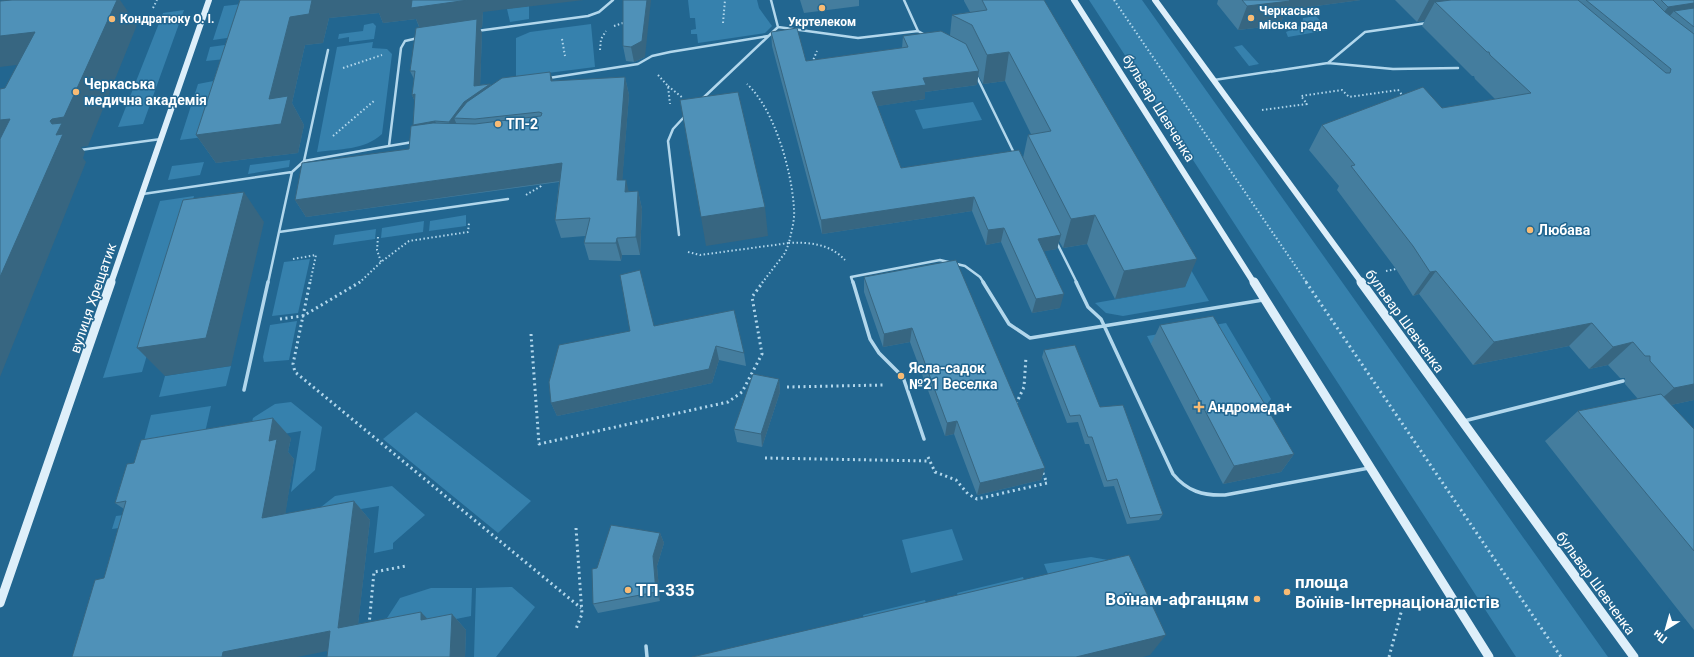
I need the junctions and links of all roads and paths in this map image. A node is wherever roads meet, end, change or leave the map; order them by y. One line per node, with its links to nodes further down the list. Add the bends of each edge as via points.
1 (157, 0): 9 (path)
2 (209, 0): 38 (main road, вулиця Хрещатик)
3 (613, 0): 13 (lane, via 598,12 588,16)
4 (771, 0): 12 (lane)
5 (904, 0): 14 (lane)
6 (1074, 0): 59 (main road, бульвар Шевченка)
7 (1114, 0): 86 (path)
8 (1155, 0): 32 (main road, бульвар Шевченка)
9 (153, 8)
10 (632, 20): 26 (path, via 609,28 602,36 600,43)
11 (1429, 22): 22 (lane, via 1365,32)
12 (778, 27): 15 (lane); 16 (lane)
13 (475, 31)
14 (918, 31): 15 (lane, via 858,38); 19 (lane)
15 (826, 34): 24 (path)
16 (768, 36): 23 (lane, via 670,52 652,56); 30 (lane)
17 (422, 38): 20 (lane, via 406,41)
18 (556, 38): 29 (path, via 564,43)
19 (932, 38)
20 (401, 48): 28 (path); 40 (lane)
21 (328, 50): 28 (lane)
22 (1328, 63): 25 (lane, via 1396,69); 32 (lane)
23 (638, 64): 26 (lane); 37 (path, via 659,75 665,82 670,96 670,114)
24 (811, 66)
25 (1458, 68)
26 (603, 71): 29 (lane)
27 (976, 74): 43 (lane)
28 (323, 76): 42 (lane)
29 (565, 76): 31 (lane)
30 (726, 76): 34 (lane); 53 (path, via 754,89 783,152 794,206)
31 (545, 79)
32 (1214, 80): 69 (main road, бульвар Шевченка)
33 (1407, 100): 35 (path, via 1398,90 1349,97 1342,90 1301,96 1307,104)
34 (698, 104)
35 (1262, 110)
36 (686, 114): 37 (lane)
37 (681, 120): 51 (lane, via 673,129 668,141)
38 (161, 139): 41 (lane); 46 (main road, вулиця Хрещатик)
39 (418, 141): 40 (lane)
40 (389, 146): 42 (lane)
41 (77, 150)
42 (304, 161): 44 (lane)
43 (1018, 162)
44 (292, 172): 46 (lane); 49 (lane)
45 (544, 175): 47 (path, via 541,186 536,190)
46 (142, 194): 77 (main road, вулиця Хрещатик)
47 (508, 199): 48 (lane)
48 (381, 217): 49 (lane); 55 (path, via 377,250)
49 (279, 232): 54 (lane)
50 (468, 232): 55 (path, via 409,241)
51 (679, 235): 53 (path, via 684,249 691,254 700,255)
52 (1055, 240): 61 (lane, via 1088,307 1099,316)
53 (789, 243): 58 (path, via 812,243 837,253 846,262); 62 (path, via 785,253 752,295 762,354 742,392 728,402 538,444)
54 (273, 261): 60 (path, via 316,256); 67 (lane)
55 (381, 262): 60 (path, via 358,285)
56 (1396, 269): 57 (path)
57 (1386, 271)
58 (851, 277): 63 (lane, via 940,260 956,263 980,277 1009,324); 65 (lane, via 873,346 898,369)
59 (1265, 300): 61 (lane); 73 (main road, бульвар Шевченка)
60 (303, 316): 78 (path, via 293,364 295,372)
61 (1104, 326): 63 (lane); 73 (lane, via 1173,474 1188,488 1200,494 1225,495)
62 (531, 334)
63 (1030, 338): 68 (path, via 1026,353 1024,387 1016,403)
64 (1623, 381): 69 (lane)
65 (907, 385): 66 (path); 70 (lane)
66 (787, 388)
67 (244, 390)
68 (1016, 410)
69 (1462, 421): 87 (main road, бульвар Шевченка)
70 (924, 439): 72 (path)
71 (765, 458): 72 (path)
72 (930, 461): 74 (path, via 935,472 956,480 968,494 977,499 1047,483)
73 (1369, 468): 85 (main road, бульвар Шевченка)
74 (1041, 469)
75 (576, 528): 78 (path)
76 (406, 566): 80 (path, via 374,572)
77 (0, 604)
78 (581, 608): 81 (path, via 582,614)
79 (1402, 609): 84 (path)
80 (369, 626)
81 (576, 628)
82 (646, 646): 83 (lane)
83 (647, 657)
84 (1389, 657)
85 (1489, 657)
86 (1561, 657)
87 (1634, 657)

